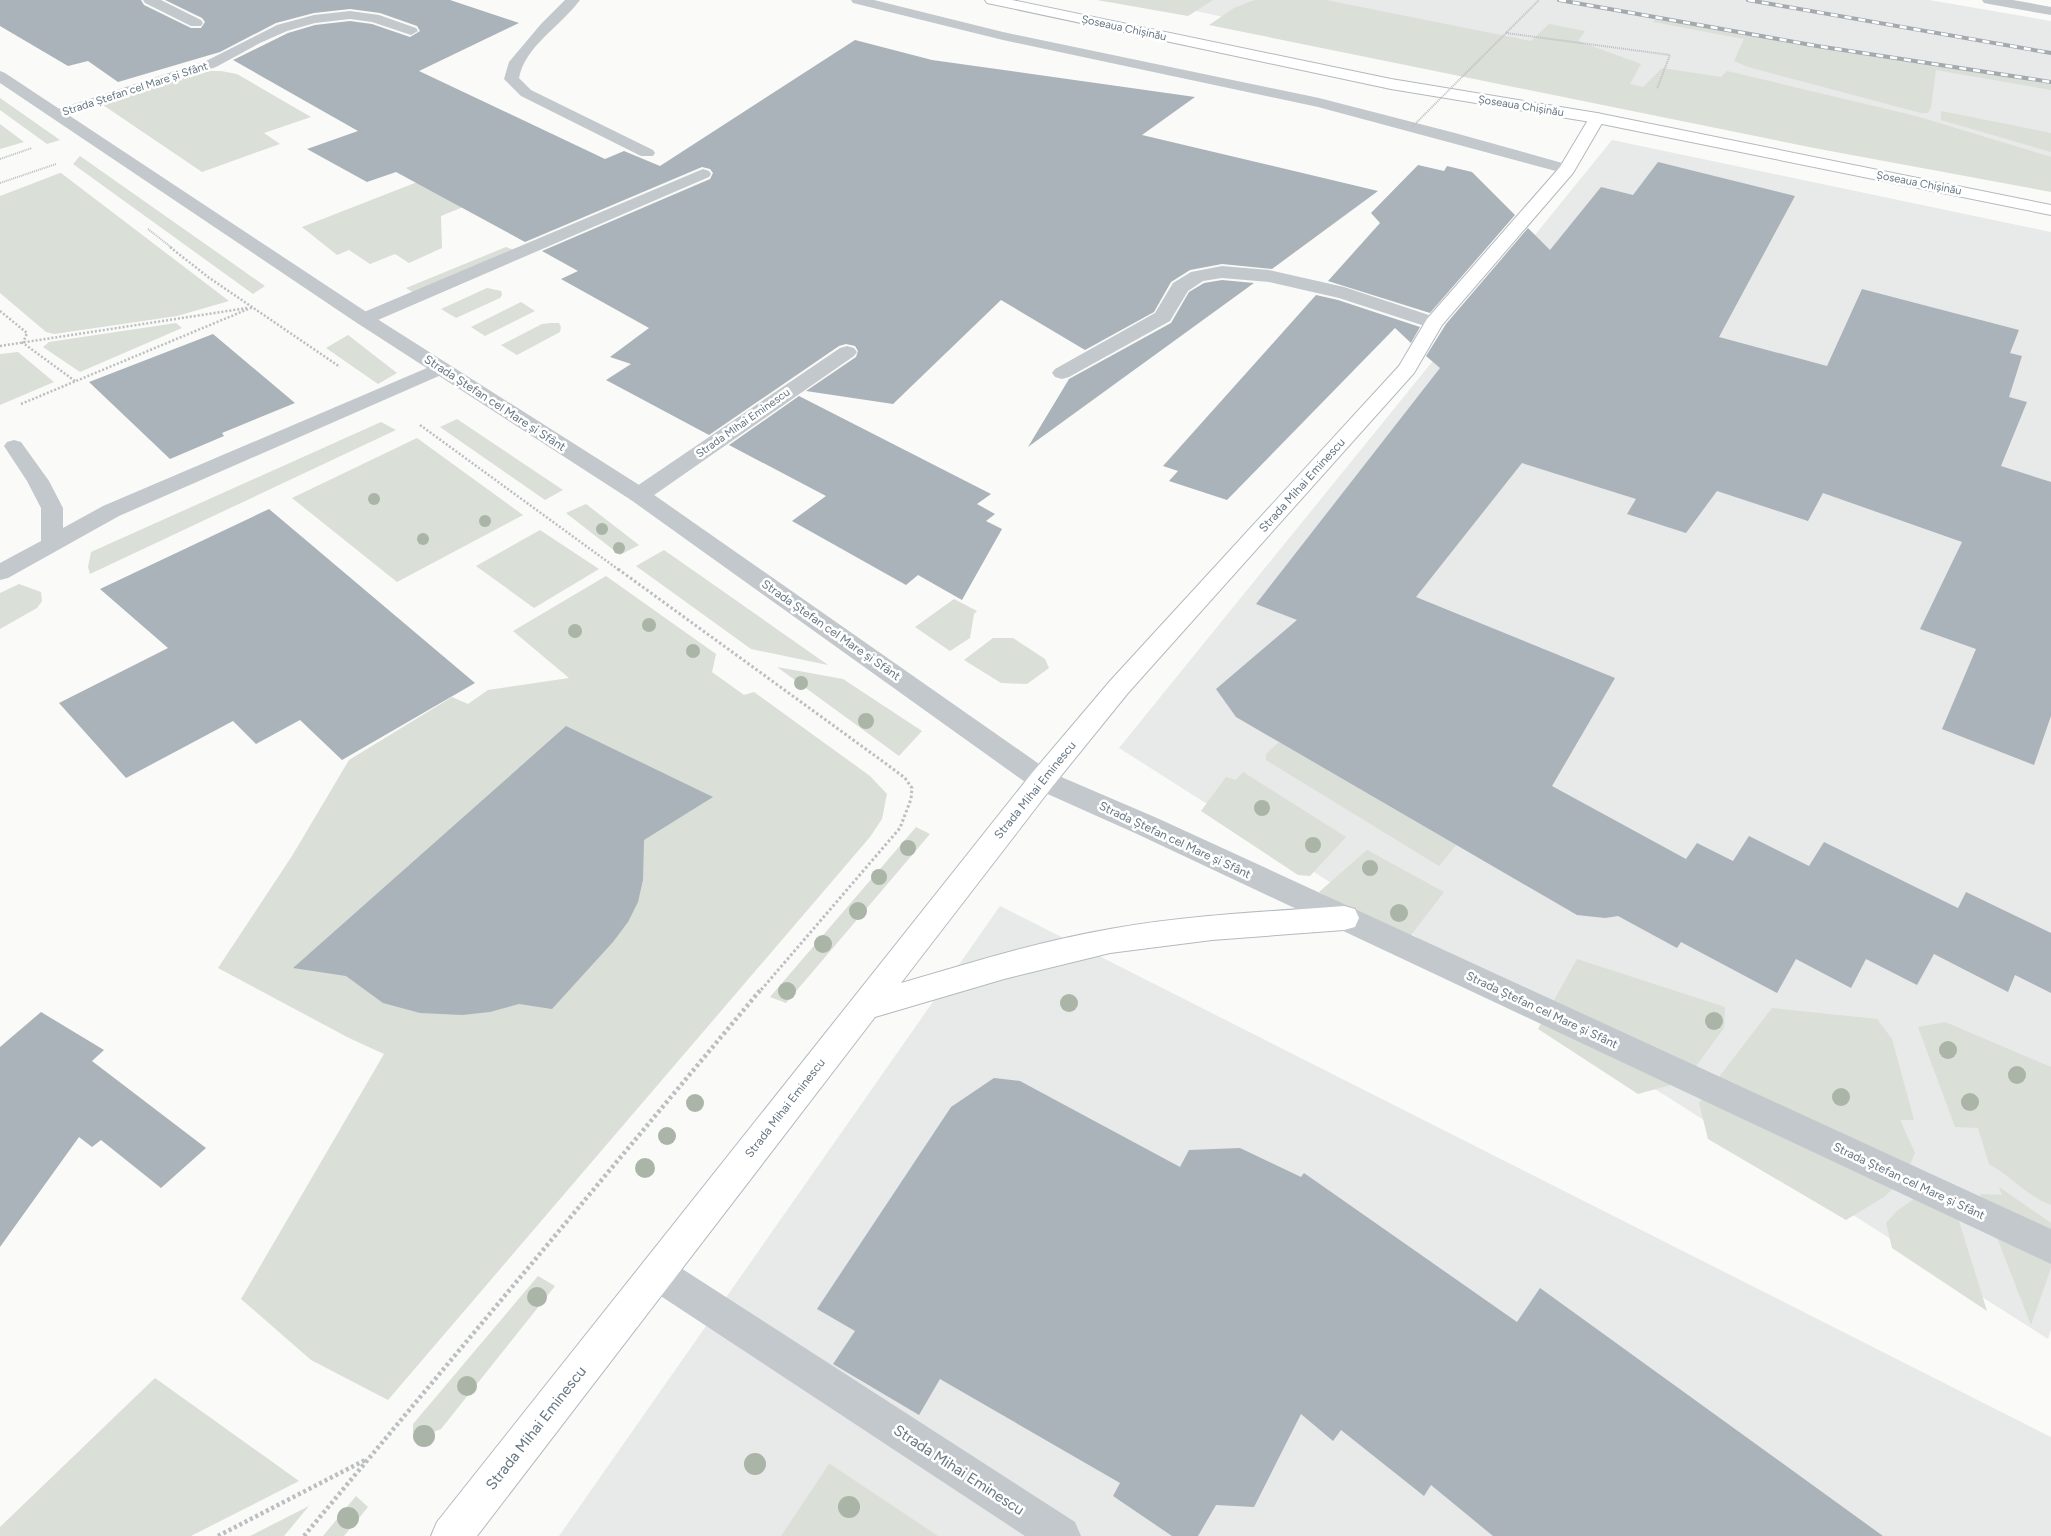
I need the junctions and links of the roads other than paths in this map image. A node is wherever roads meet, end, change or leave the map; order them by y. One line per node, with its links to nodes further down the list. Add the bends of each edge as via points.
1 (150, 0): 8 (lane)
2 (573, 0): 13 (lane, via 514,65 511,78 526,93)
3 (858, 0): 14 (lane, via 1003,36 1320,103)
4 (992, 0): 12 (main road, Șoseaua Chișinău, via 1391,84)
5 (1050, 0): 12 (main road, via 1389,70)
6 (1989, 0): 7 (street)
7 (2051, 10)
8 (196, 23)
9 (411, 31): 11 (lane, Strada Ștefan cel Mare și Sfânt, via 374,18 350,15 314,19 282,28 211,64)
10 (0, 76): 11 (street, Strada Ștefan cel Mare și Sfânt)
11 (57, 114): 17 (street, Strada Ștefan cel Mare și Sfânt)
12 (1589, 117): 14 (main road, Strada Mihai Eminescu); 16 (main road, Șoseaua Chișinău)
13 (647, 153)
14 (1567, 169): 18 (main road, Strada Mihai Eminescu)
15 (703, 174): 17 (lane)
16 (2051, 210)
17 (364, 319): 20 (street, Strada Ștefan cel Mare și Sfânt)
18 (1434, 323): 21 (street, via 1344,293 1268,276 1222,272 1198,276 1180,287 1163,317); 26 (main road, Strada Mihai Eminescu, via 1407,369 1119,687)
19 (847, 352): 23 (street, Strada Mihai Eminescu)
20 (440, 368): 23 (street, Strada Ștefan cel Mare și Sfânt); 24 (lane, via 112,511)
21 (1062, 373)
22 (14, 446): 24 (lane, via 52,508)
23 (639, 494): 26 (street, Strada Ștefan cel Mare și Sfânt)
24 (52, 543): 25 (lane)
25 (0, 573)
26 (1042, 780): 27 (street, Strada Ștefan cel Mare și Sfânt); 28 (main road, Strada Mihai Eminescu)
27 (1344, 918): 28 (main road, via 1212,928 1110,941 1004,966); 29 (street, Strada Ștefan cel Mare și Sfânt)
28 (864, 1007): 30 (main road, Strada Mihai Eminescu)
29 (2051, 1247)
30 (657, 1273): 31 (main road, Strada Mihai Eminescu); 32 (street, Strada Mihai Eminescu)
31 (452, 1536)
32 (1061, 1536)

